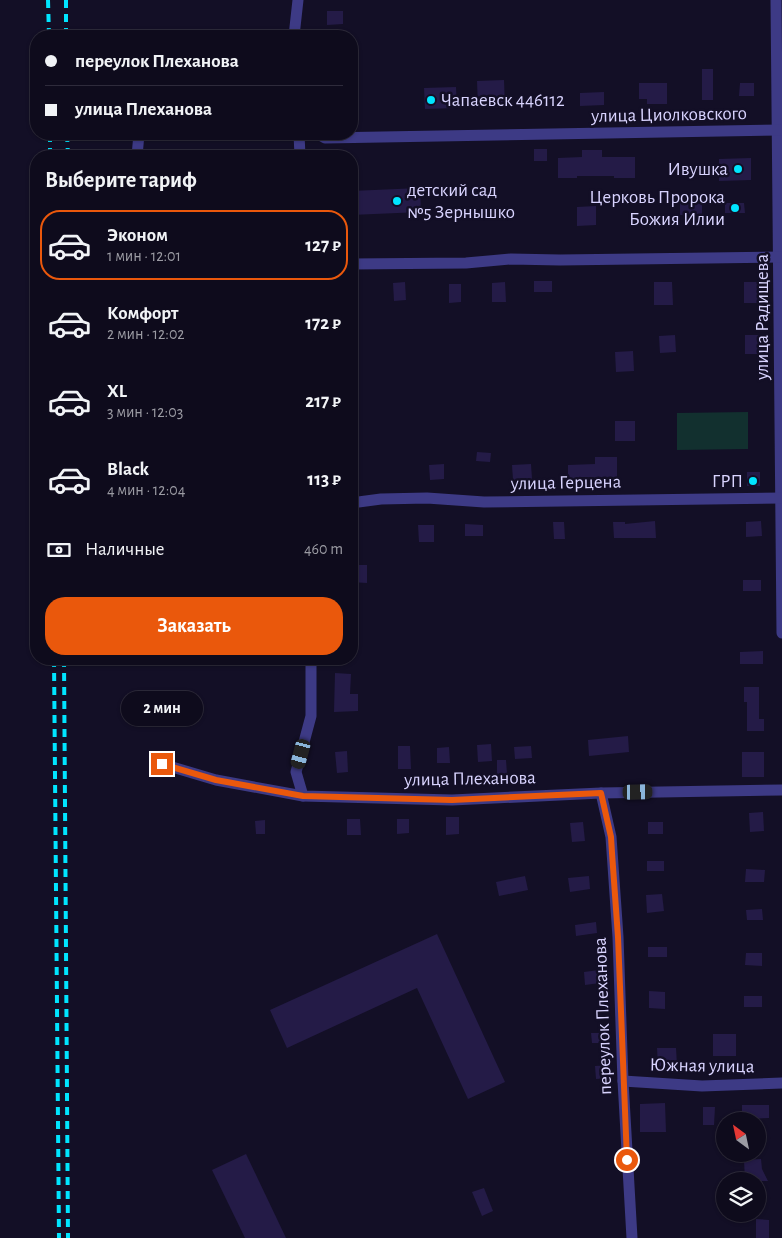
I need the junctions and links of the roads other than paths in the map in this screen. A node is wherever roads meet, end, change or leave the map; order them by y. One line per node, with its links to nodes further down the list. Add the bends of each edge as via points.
1 (298, 0): 3 (street)
2 (776, 0): 4 (street, улица Радищева)
3 (295, 30)
4 (780, 130): 5 (street, улица Циолковского); 6 (street, улица Радищева)
5 (358, 137)
6 (781, 257): 7 (street); 8 (street, улица Радищева)
7 (358, 264)
8 (781, 498): 9 (street, улица Герцена, via 484,502 427,498); 10 (street, улица Радищева)
9 (358, 502)
10 (782, 633)
11 (312, 665): 15 (street, via 311,716 296,772)
12 (162, 764): 15 (street, улица Плеханова, via 216,780)
13 (782, 790): 14 (street, улица Плеханова)
14 (601, 793): 15 (street, улица Плеханова, via 452,800); 16 (street, переулок Плеханова, via 611,837 618,937)
15 (303, 796)
16 (622, 1082): 17 (street, Южная улица, via 702,1086); 18 (street, переулок Плеханова)
17 (782, 1083)
18 (632, 1238)

